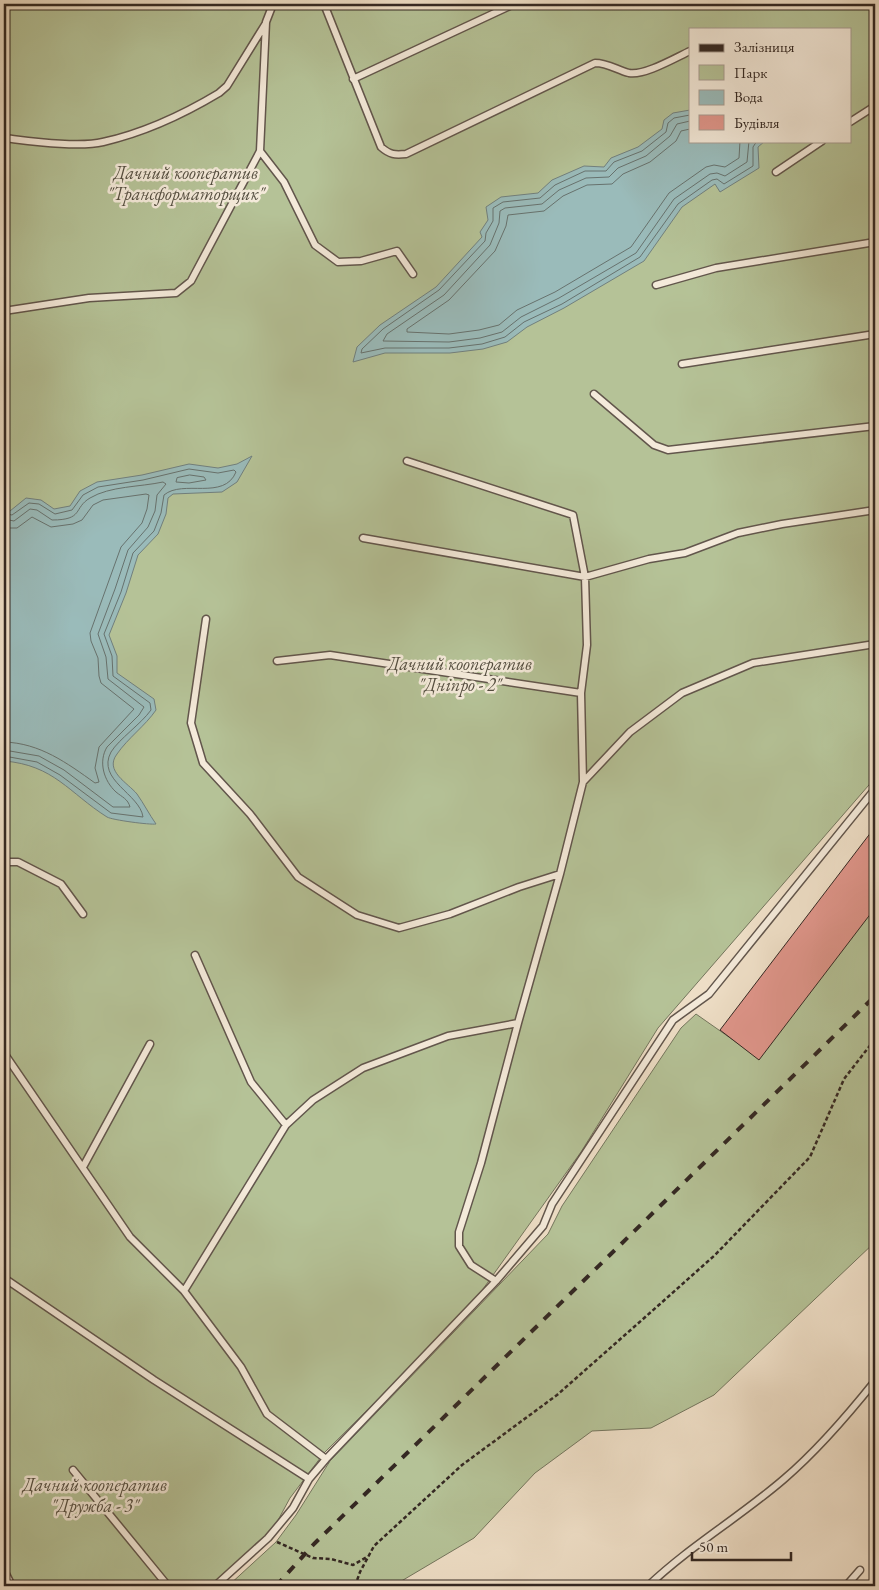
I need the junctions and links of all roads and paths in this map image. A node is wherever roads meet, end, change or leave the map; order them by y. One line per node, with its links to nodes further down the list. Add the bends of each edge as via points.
1 (273, 4): 4 (lane)
2 (324, 4): 6 (lane)
3 (514, 4): 6 (lane)
4 (266, 22): 9 (lane, via 227,86 203,103 102,143 45,143); 11 (lane)
5 (689, 51): 6 (lane, via 639,74 596,63 406,154 389,154 382,147)
6 (353, 79)
7 (875, 106): 8 (lane)
8 (852, 121)
9 (4, 138)
10 (821, 142): 12 (lane)
11 (260, 151): 14 (lane, via 284,182 315,245 338,262 361,261 397,251); 16 (lane, via 191,281 176,292 89,298)
12 (776, 172)
13 (875, 242): 15 (lane, via 716,268)
14 (413, 274)
15 (656, 285)
16 (4, 311)
17 (875, 334): 18 (lane)
18 (682, 364)
19 (594, 394): 20 (lane, via 654,445 668,450)
20 (875, 426)
21 (407, 461): 24 (lane, via 573,515)
22 (875, 510): 24 (lane, via 738,533 685,553 649,558)
23 (362, 538): 24 (lane)
24 (585, 577): 28 (lane, via 587,645)
25 (206, 619): 32 (lane, via 191,723 203,763 250,814 298,876 357,915 399,928 450,914)
26 (875, 644): 29 (lane, via 753,663 682,693 630,732)
27 (277, 661): 28 (lane, via 330,655)
28 (580, 693): 29 (lane)
29 (583, 782): 32 (lane)
30 (875, 789): 42 (lane, via 709,994 673,1020 552,1204 543,1226)
31 (4, 862): 33 (lane, via 18,862 61,884)
32 (560, 874): 35 (lane)
33 (83, 914)
34 (195, 955): 39 (lane, via 251,1082)
35 (518, 1022): 39 (lane, via 448,1036 362,1068 314,1100); 42 (lane, via 481,1163 459,1232 459,1246 471,1265)
36 (875, 1039): 49 (path, via 844,1079 810,1157 715,1255 557,1395 462,1465 374,1546)
37 (150, 1044): 40 (lane)
38 (4, 1053): 40 (lane)
39 (286, 1125): 43 (lane)
40 (83, 1167): 43 (lane, via 130,1237)
41 (4, 1278): 47 (lane, via 154,1380)
42 (496, 1281): 45 (lane)
43 (184, 1291): 45 (lane, via 241,1367 267,1414)
44 (875, 1381): 56 (lane, via 843,1421 784,1479 674,1562)
45 (326, 1459): 47 (lane)
46 (73, 1470): 53 (lane)
47 (309, 1479): 48 (lane, via 293,1508)
48 (268, 1538): 49 (path, via 313,1558 353,1565); 54 (lane)
49 (369, 1556): 55 (path)
50 (4, 1570): 52 (lane)
51 (860, 1570): 57 (lane)
52 (12, 1586)
53 (168, 1586)
54 (215, 1586)
55 (355, 1586)
56 (648, 1586)
57 (846, 1586)

